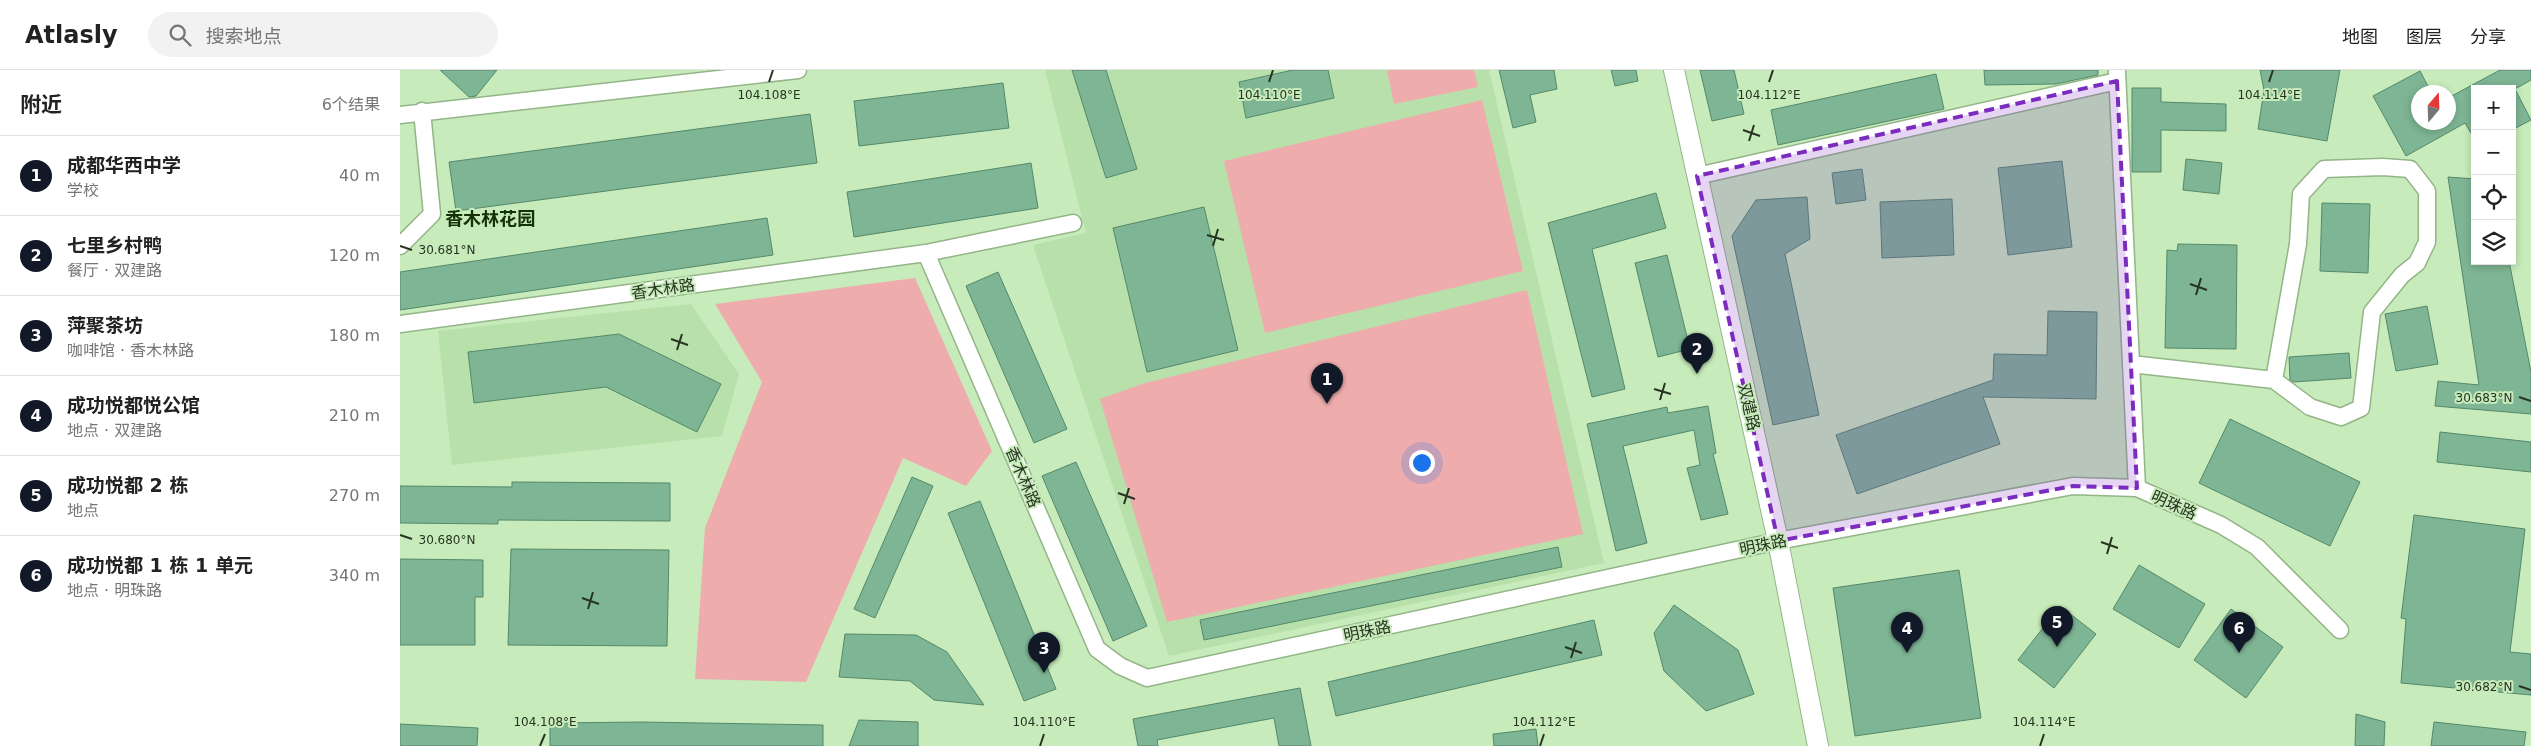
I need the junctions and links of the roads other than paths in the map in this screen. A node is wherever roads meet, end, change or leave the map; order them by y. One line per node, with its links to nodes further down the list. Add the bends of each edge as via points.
1 (798, 70): 4 (street)
2 (1674, 70): 6 (street, 双建路)
3 (2117, 76): 6 (street); 11 (street)
4 (422, 111): 5 (street); 8 (street, via 432,214)
5 (400, 115)
6 (1697, 176): 14 (street, 双建路)
7 (1073, 223): 9 (street, 香木林路)
8 (400, 246)
9 (926, 253): 10 (street, 香木林路); 16 (street, 香木林路, via 1097,649 1120,666)
10 (400, 324)
11 (2131, 364): 12 (street); 13 (street)
12 (2274, 380): 12 (street, via 2310,407 2341,416 2361,408 2372,312 2417,262 2427,242 2427,191 2410,169 2324,169 2302,194 2298,244)
13 (2137, 488): 14 (street, 明珠路, via 2073,486); 15 (street, 明珠路, via 2221,525 2257,547)
14 (1778, 541): 16 (street, 明珠路); 17 (street, 双建路)
15 (2340, 630)
16 (1147, 678)
17 (1818, 746)

